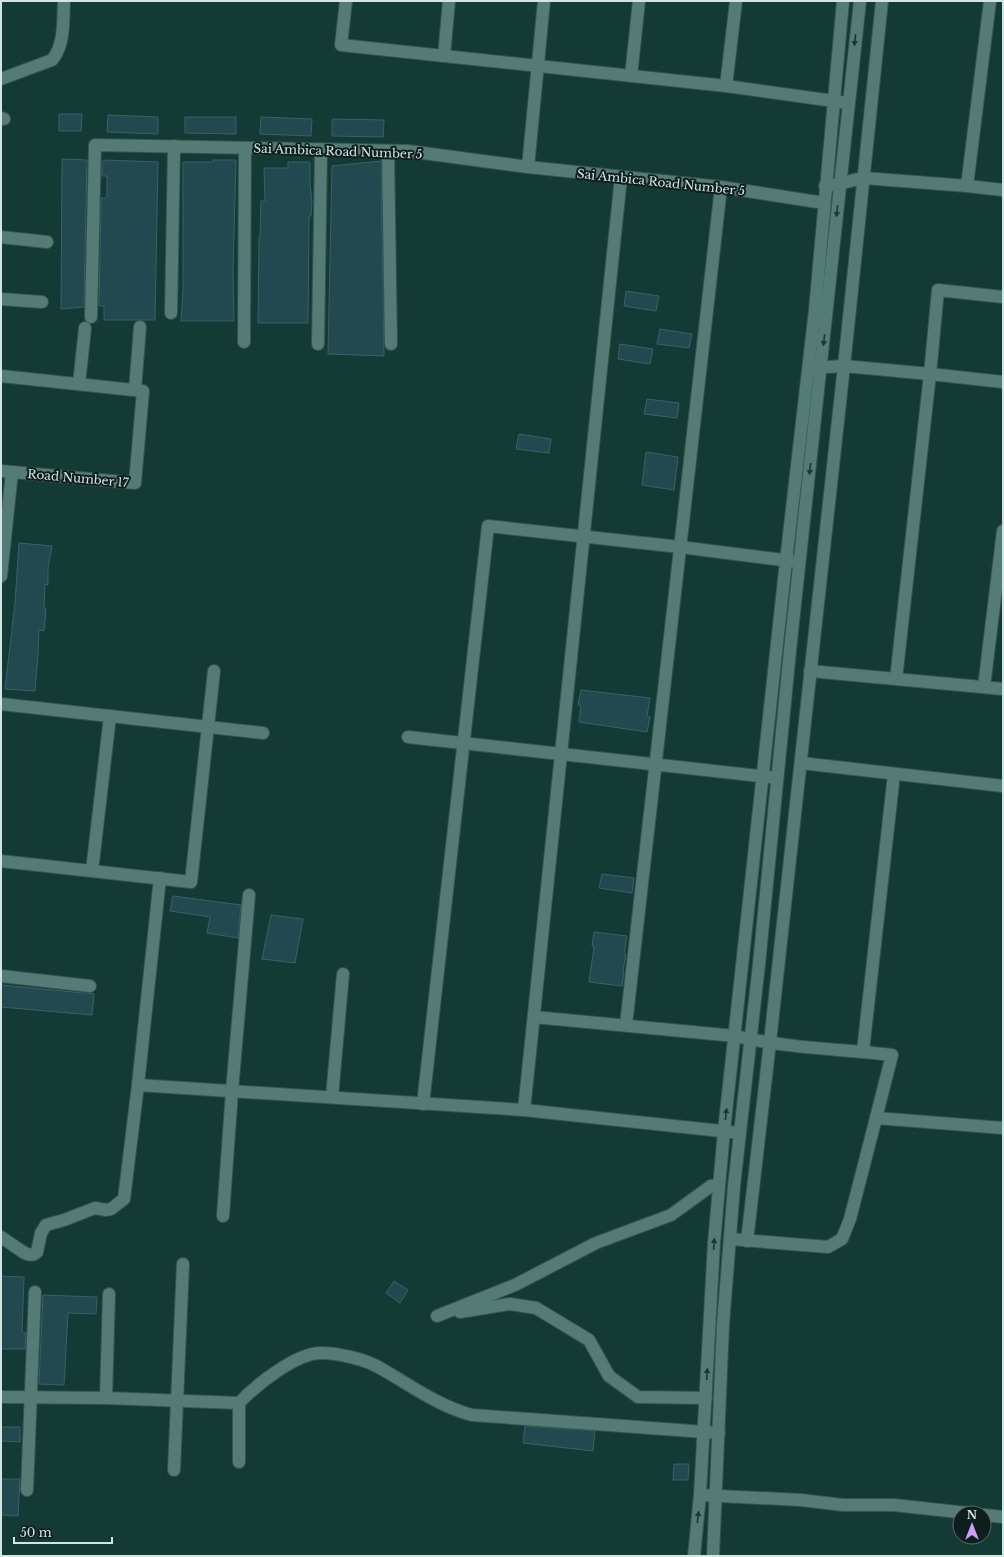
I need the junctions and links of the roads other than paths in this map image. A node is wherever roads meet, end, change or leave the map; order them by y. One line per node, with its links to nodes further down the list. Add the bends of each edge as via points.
1 (64, 1): 14 (street, via 61,41 57,54 52,60)
2 (346, 1): 11 (street, via 341,45)
3 (449, 1): 11 (street)
4 (544, 1): 12 (street)
5 (639, 1): 13 (street)
6 (736, 1): 15 (street)
7 (843, 1): 16 (street)
8 (860, 1): 17 (street, one-way to 17)
9 (882, 1): 24 (street)
10 (990, 1): 27 (street)
11 (444, 56): 12 (street)
12 (538, 66): 13 (street); 22 (street)
13 (631, 76): 15 (street)
14 (1, 78)
15 (726, 86): 16 (street)
16 (832, 102): 17 (street); 26 (street)
17 (848, 103): 25 (street)
18 (174, 146): 19 (street, Sai Ambica Road Number 5); 36 (street); 47 (street, Sai Ambica Road Number 5, via 95,145 88,322)
19 (246, 148): 20 (street, Sai Ambica Road Number 5); 38 (street)
20 (321, 150): 21 (street, Sai Ambica Road Number 5); 39 (street)
21 (388, 151): 22 (street, Sai Ambica Road Number 5, via 408,151); 40 (street)
22 (528, 167): 23 (street, Sai Ambica Road Number 5)
23 (621, 177): 28 (street, Sai Ambica Road Number 5); 51 (street)
24 (864, 178): 25 (street); 27 (street); 41 (street)
25 (840, 185): 26 (street); 42 (street, one-way to 42)
26 (825, 186): 30 (street)
27 (967, 186): 29 (street)
28 (722, 187): 30 (street, Sai Ambica Road Number 5); 52 (street)
29 (1003, 190)
30 (824, 203): 43 (street)
31 (1, 237): 32 (street)
32 (47, 242)
33 (1003, 297): 44 (street, via 938,290)
34 (1, 299): 35 (street)
35 (42, 302)
36 (171, 313)
37 (140, 327): 48 (street)
38 (244, 342)
39 (318, 344)
40 (391, 344)
41 (844, 366): 42 (street); 44 (street); 57 (street)
42 (821, 367): 43 (street); 54 (street, one-way to 54)
43 (808, 368): 53 (street)
44 (930, 374): 46 (street); 58 (street)
45 (1, 376): 47 (street)
46 (1003, 382)
47 (79, 384): 48 (street)
48 (139, 390): 49 (street, Road Number 17, via 135,483)
49 (7, 472): 55 (street)
50 (1003, 531): 59 (street)
51 (584, 536): 52 (street); 66 (street, via 488,526); 67 (street)
52 (680, 547): 53 (street); 69 (street)
53 (786, 561): 54 (street); 71 (street)
54 (799, 562): 72 (street)
55 (1, 576)
56 (214, 671): 63 (street)
57 (810, 671): 58 (street); 68 (street)
58 (896, 679): 59 (street)
59 (984, 687): 60 (street)
60 (1003, 689)
61 (1, 704): 62 (street)
62 (110, 716): 63 (street); 75 (street)
63 (208, 726): 64 (street); 76 (street, via 191,882)
64 (263, 733)
65 (408, 737): 66 (street)
66 (464, 743): 67 (street); 90 (street)
67 (561, 754): 69 (street); 81 (street)
68 (801, 763): 70 (street); 85 (street)
69 (655, 765): 71 (street); 82 (street)
70 (894, 774): 73 (street); 86 (street)
71 (763, 777): 72 (street); 83 (street)
72 (777, 778): 84 (street)
73 (1003, 786)
74 (1, 861): 75 (street)
75 (92, 871): 76 (street)
76 (160, 878): 87 (street)
77 (249, 895): 88 (street)
78 (343, 974): 89 (street)
79 (1, 976): 80 (street)
80 (90, 986)
81 (534, 1018): 82 (street); 91 (street)
82 (626, 1025): 83 (street)
83 (735, 1036): 84 (street); 94 (street, one-way to 83)
84 (750, 1040): 85 (street); 95 (street)
85 (770, 1042): 86 (street); 101 (street)
86 (863, 1051): 92 (street, via 892,1055)
87 (138, 1085): 88 (street); 99 (street, via 124,1199 111,1209 95,1208 46,1225 35,1254 23,1252)
88 (232, 1091): 89 (street); 98 (street)
89 (332, 1097): 90 (street)
90 (423, 1104): 91 (street)
91 (524, 1110): 94 (street)
92 (876, 1118): 93 (street); 101 (street, via 850,1219 842,1239 828,1247)
93 (1003, 1128)
94 (724, 1131): 95 (street); 96 (street)
95 (740, 1133): 97 (street)
96 (719, 1185): 97 (street); 108 (street, one-way to 96); 108 (street, via 712,1186 671,1215 596,1243 515,1285 437,1316 510,1304 536,1308 589,1340 609,1376 638,1397)
97 (734, 1186): 100 (street)
98 (223, 1216)
99 (1, 1237)
100 (730, 1239): 101 (street); 112 (street, via 723,1325)
101 (747, 1241)
102 (183, 1264): 109 (street)
103 (35, 1292): 106 (street)
104 (109, 1294): 107 (street)
105 (1, 1397): 106 (street)
106 (32, 1397): 107 (street); 115 (street)
107 (106, 1398): 109 (street)
108 (706, 1398): 111 (street)
109 (177, 1400): 110 (street); 114 (street)
110 (239, 1403): 111 (street, via 256,1385 282,1366 320,1353 352,1358 378,1367 436,1401 472,1415); 113 (street)
111 (704, 1433): 112 (street); 116 (street)
112 (719, 1433): 117 (street)
113 (239, 1462)
114 (174, 1470)
115 (27, 1490)
116 (700, 1495): 117 (street); 121 (street, one-way to 116)
117 (716, 1495): 118 (street, via 843,1505 894,1505); 122 (street)
118 (952, 1511)
119 (992, 1516): 120 (street)
120 (1003, 1517)
121 (694, 1556)
122 (713, 1556)

